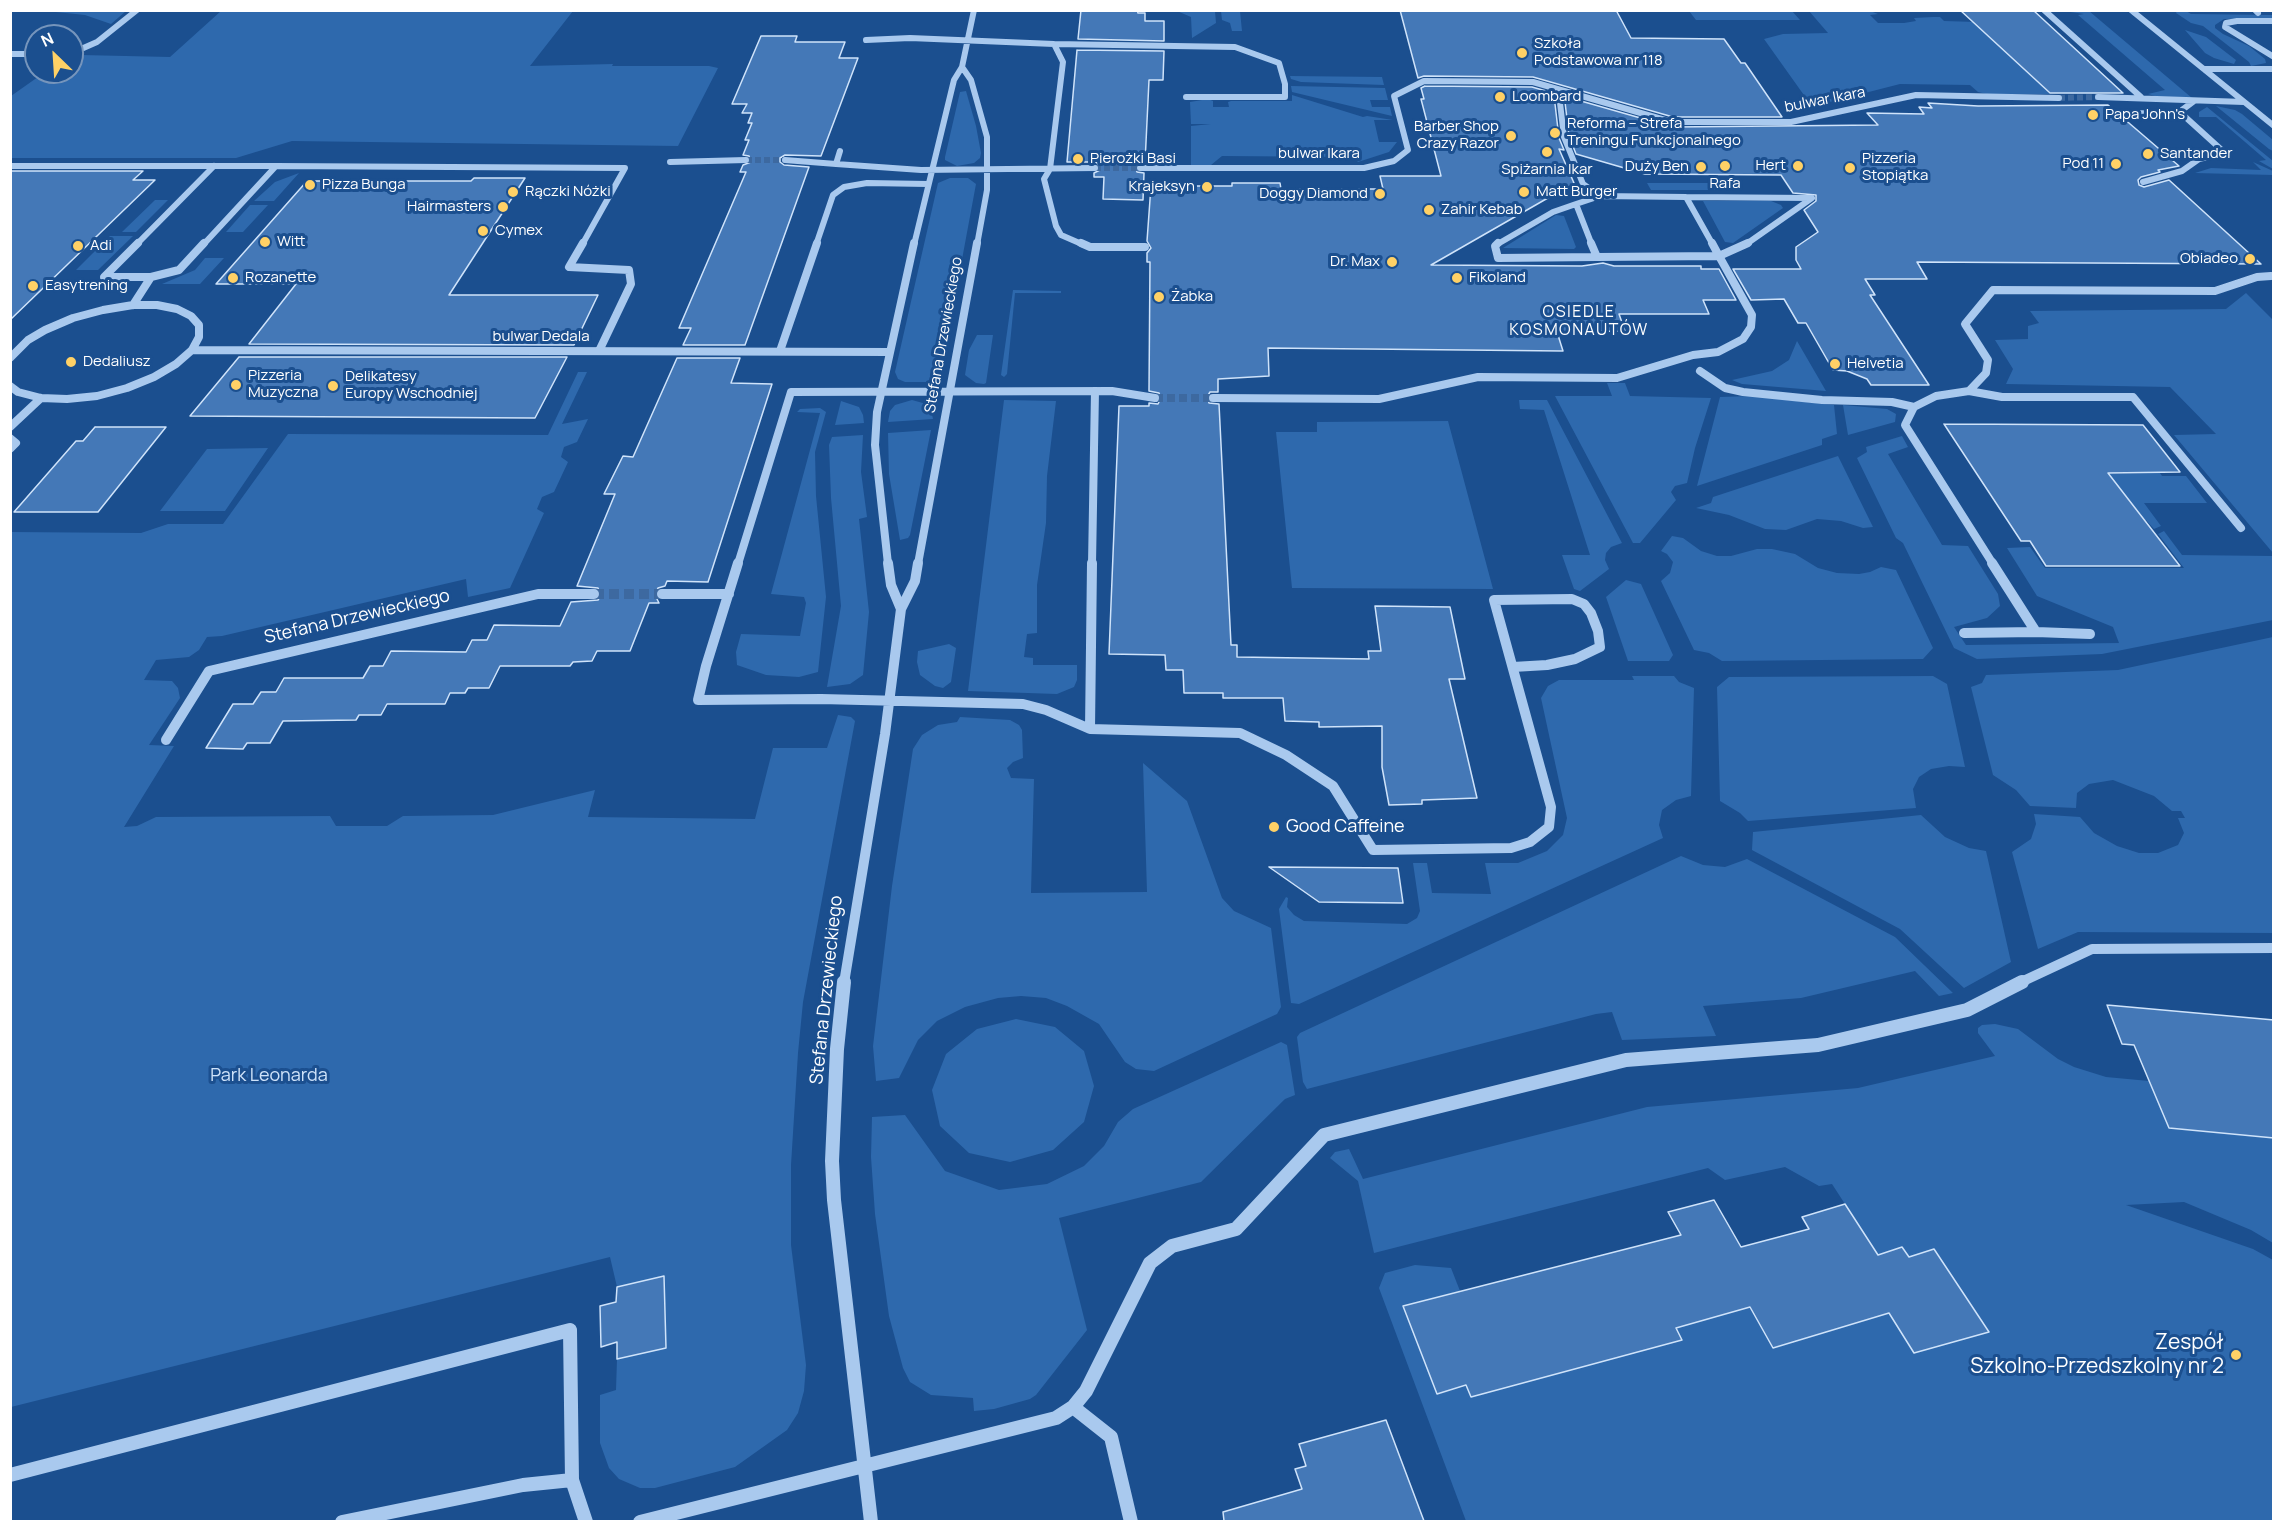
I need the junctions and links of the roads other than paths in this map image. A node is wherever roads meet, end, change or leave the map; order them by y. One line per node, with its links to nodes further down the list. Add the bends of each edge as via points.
1 (137, 10): 9 (street)
2 (974, 10): 7 (street, Stefana Drzewieckiego)
3 (2044, 10): 16 (street)
4 (2131, 10): 12 (street)
5 (2274, 21): 10 (street, via 2237,21 2226,23 2225,27)
6 (866, 40): 7 (street)
7 (968, 42): 8 (street); 11 (street, Stefana Drzewieckiego)
8 (1054, 44): 14 (street, via 1226,45 1279,63 1285,84 1285,97); 34 (street, via 1063,62)
9 (84, 48)
10 (2274, 57)
11 (962, 67): 35 (street, Stefana Drzewieckiego, via 954,80); 36 (street, Stefana Drzewieckiego, via 971,80 987,137)
12 (2204, 69): 13 (street); 19 (street)
13 (2274, 69)
14 (1186, 97)
15 (2098, 97): 16 (street)
16 (2141, 97): 18 (street)
17 (2059, 98): 33 (street, bulwar Ikara, via 1916,95 1791,123 1671,122 1533,82 1424,81 1394,96 1408,150 1394,161 1364,168)
18 (2194, 100): 19 (street); 22 (street)
19 (2244, 102): 23 (street)
20 (1560, 104): 39 (street, via 1564,137 1583,184)
21 (2127, 114): 22 (street)
22 (2182, 114): 37 (street, via 2225,153 2199,159 2182,171)
23 (2274, 126)
24 (840, 151): 28 (street)
25 (746, 160): 27 (street)
26 (785, 160): 28 (street)
27 (670, 162)
28 (836, 164): 35 (street)
29 (10, 166): 30 (street)
30 (214, 166): 31 (street); 46 (street, via 104,277)
31 (276, 166): 46 (street, via 178,270); 49 (street, via 625,168 569,267 629,270 631,284)
32 (1095, 168): 34 (street)
33 (1140, 168)
34 (1050, 169): 36 (street); 42 (street, via 1044,179 1061,235 1090,247)
35 (931, 170): 36 (street); 38 (street, Stefana Drzewieckiego)
36 (987, 171): 56 (street, Stefana Drzewieckiego, via 987,190)
37 (2143, 182)
38 (928, 183): 50 (street, via 867,183 844,187 832,195); 51 (street, Stefana Drzewieckiego)
39 (1600, 196): 40 (street); 41 (street)
40 (1686, 197): 43 (street); 43 (street, via 1812,198 1742,247)
41 (1576, 204): 44 (street); 44 (street, via 1553,212 1499,242 1495,246 1498,258)
42 (1145, 247)
43 (1719, 256): 44 (street); 61 (street, via 1752,315 1752,322 1743,339 1718,352 1693,355 1617,378 1478,376 1379,399)
44 (1597, 257)
45 (2271, 276): 58 (street, via 2215,291 1993,290 1965,324 1988,360 1986,373)
46 (151, 277): 47 (street)
47 (133, 305): 48 (street, via 157,305 191,316 199,325 199,337); 52 (street, via 73,318 45,330)
48 (192, 350): 49 (street, bulwar Dedala); 59 (street, via 162,373 127,388 97,396)
49 (599, 351): 50 (street, bulwar Dedala)
50 (780, 351): 51 (street, bulwar Dedala)
51 (890, 352): 55 (street, Stefana Drzewieckiego)
52 (12, 353)
53 (1700, 371): 62 (street, via 1725,388 1743,392 1892,402)
54 (10, 386): 59 (street)
55 (880, 391): 56 (street); 69 (street, via 791,392); 70 (street, Stefana Drzewieckiego, via 876,445 884,540 891,585)
56 (951, 391): 57 (street); 70 (street, Stefana Drzewieckiego, via 915,581)
57 (1095, 391): 60 (street); 76 (street)
58 (1969, 391): 62 (street, via 1936,396); 66 (street, via 2002,397 2133,397)
59 (41, 398): 63 (street)
60 (1155, 398)
61 (1213, 398)
62 (1914, 407): 71 (street, via 1905,425)
63 (10, 427)
64 (10, 438): 65 (street, via 16,443)
65 (10, 449)
66 (2241, 528)
67 (594, 594): 77 (street, Stefana Drzewieckiego, via 538,594 209,671)
68 (662, 594): 69 (street)
69 (729, 594): 75 (street, via 698,700)
70 (901, 609): 75 (street, Stefana Drzewieckiego)
71 (2036, 632): 72 (street); 73 (street)
72 (1964, 633)
73 (2090, 634)
74 (1513, 667): 74 (street, via 1494,600 1572,599 1584,604 1598,631 1599,647 1575,659); 76 (street, via 1551,807 1550,827 1530,842 1511,848 1373,850 1333,786 1286,755 1240,733)
75 (889, 700): 76 (street, via 1023,704); 80 (street, Stefana Drzewieckiego, via 846,968 837,1049 832,1161)
76 (1089, 729)
77 (166, 740)
78 (2274, 948): 79 (street, via 2092,949 1967,1011 1818,1045 1626,1060 1324,1135 1236,1229 1173,1246 1150,1263 1086,1391)
79 (1072, 1407): 80 (street, via 1056,1418); 87 (street, via 1111,1437)
80 (864, 1466): 85 (street); 86 (street, Stefana Drzewieckiego)
81 (10, 1475): 82 (street, via 570,1330)
82 (572, 1480): 83 (street, via 522,1485); 84 (street)
83 (342, 1521)
84 (586, 1521)
85 (640, 1521)
86 (871, 1521)
87 (1131, 1521)

